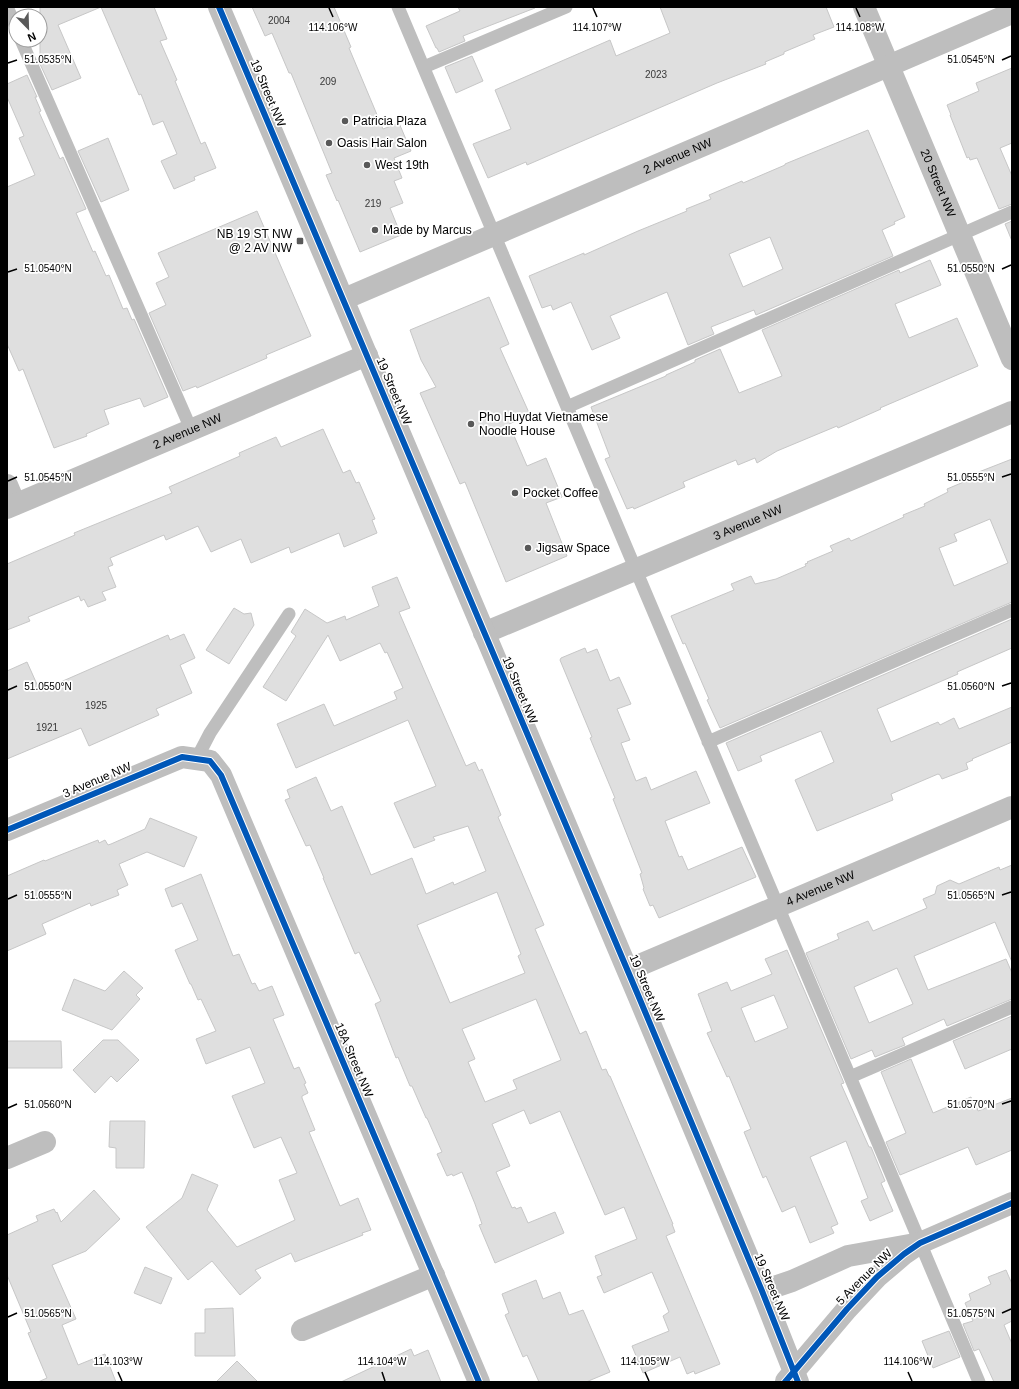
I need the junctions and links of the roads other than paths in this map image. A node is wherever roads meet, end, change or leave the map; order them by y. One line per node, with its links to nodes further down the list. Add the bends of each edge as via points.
1 (219, 7): 12 (street, 19 Street NW)
2 (398, 7): 8 (lane)
3 (566, 7): 8 (lane)
4 (864, 7): 7 (street, 20 Street NW)
5 (1012, 13): 7 (street, 2 Avenue NW)
6 (25, 48): 17 (lane)
7 (889, 65): 10 (street, 20 Street NW); 11 (street, 2 Avenue NW)
8 (424, 67): 11 (lane)
9 (1012, 212): 10 (lane)
10 (960, 234): 14 (street, 20 Street NW); 15 (lane)
11 (494, 235): 12 (street, 2 Avenue NW); 15 (lane)
12 (344, 299): 13 (street, 19 Street NW)
13 (367, 354): 17 (street, 2 Avenue NW); 23 (street, 19 Street NW)
14 (1012, 359)
15 (567, 407): 20 (lane)
16 (1012, 412): 20 (street, 3 Avenue NW)
17 (191, 429): 19 (street, 2 Avenue NW)
18 (7, 485): 19 (street)
19 (11, 506)
20 (636, 570): 23 (street, 3 Avenue NW); 24 (lane)
21 (1012, 610): 24 (lane)
22 (289, 614): 25 (lane, via 210,733)
23 (484, 633): 29 (street, 19 Street NW)
24 (708, 742): 28 (lane)
25 (198, 758): 27 (street, 3 Avenue NW, via 182,757); 36 (street, 18A Street NW, via 210,761 221,775)
26 (1012, 807): 28 (street, 4 Avenue NW)
27 (7, 830)
28 (778, 906): 29 (street, 4 Avenue NW); 31 (lane)
29 (628, 970): 37 (street, 19 Street NW)
30 (1012, 1007): 31 (lane)
31 (850, 1077): 35 (lane)
32 (45, 1142): 33 (street)
33 (7, 1158)
34 (1012, 1203): 35 (street, 5 Avenue NW)
35 (920, 1243): 37 (street, via 848,1256 792,1281); 39 (street, 5 Avenue NW, via 877,1278 847,1309); 41 (lane)
36 (434, 1275): 38 (street); 40 (street, 18A Street NW)
37 (762, 1291): 39 (street, 19 Street NW)
38 (302, 1330)
39 (793, 1379)
40 (479, 1382)
41 (979, 1382)

